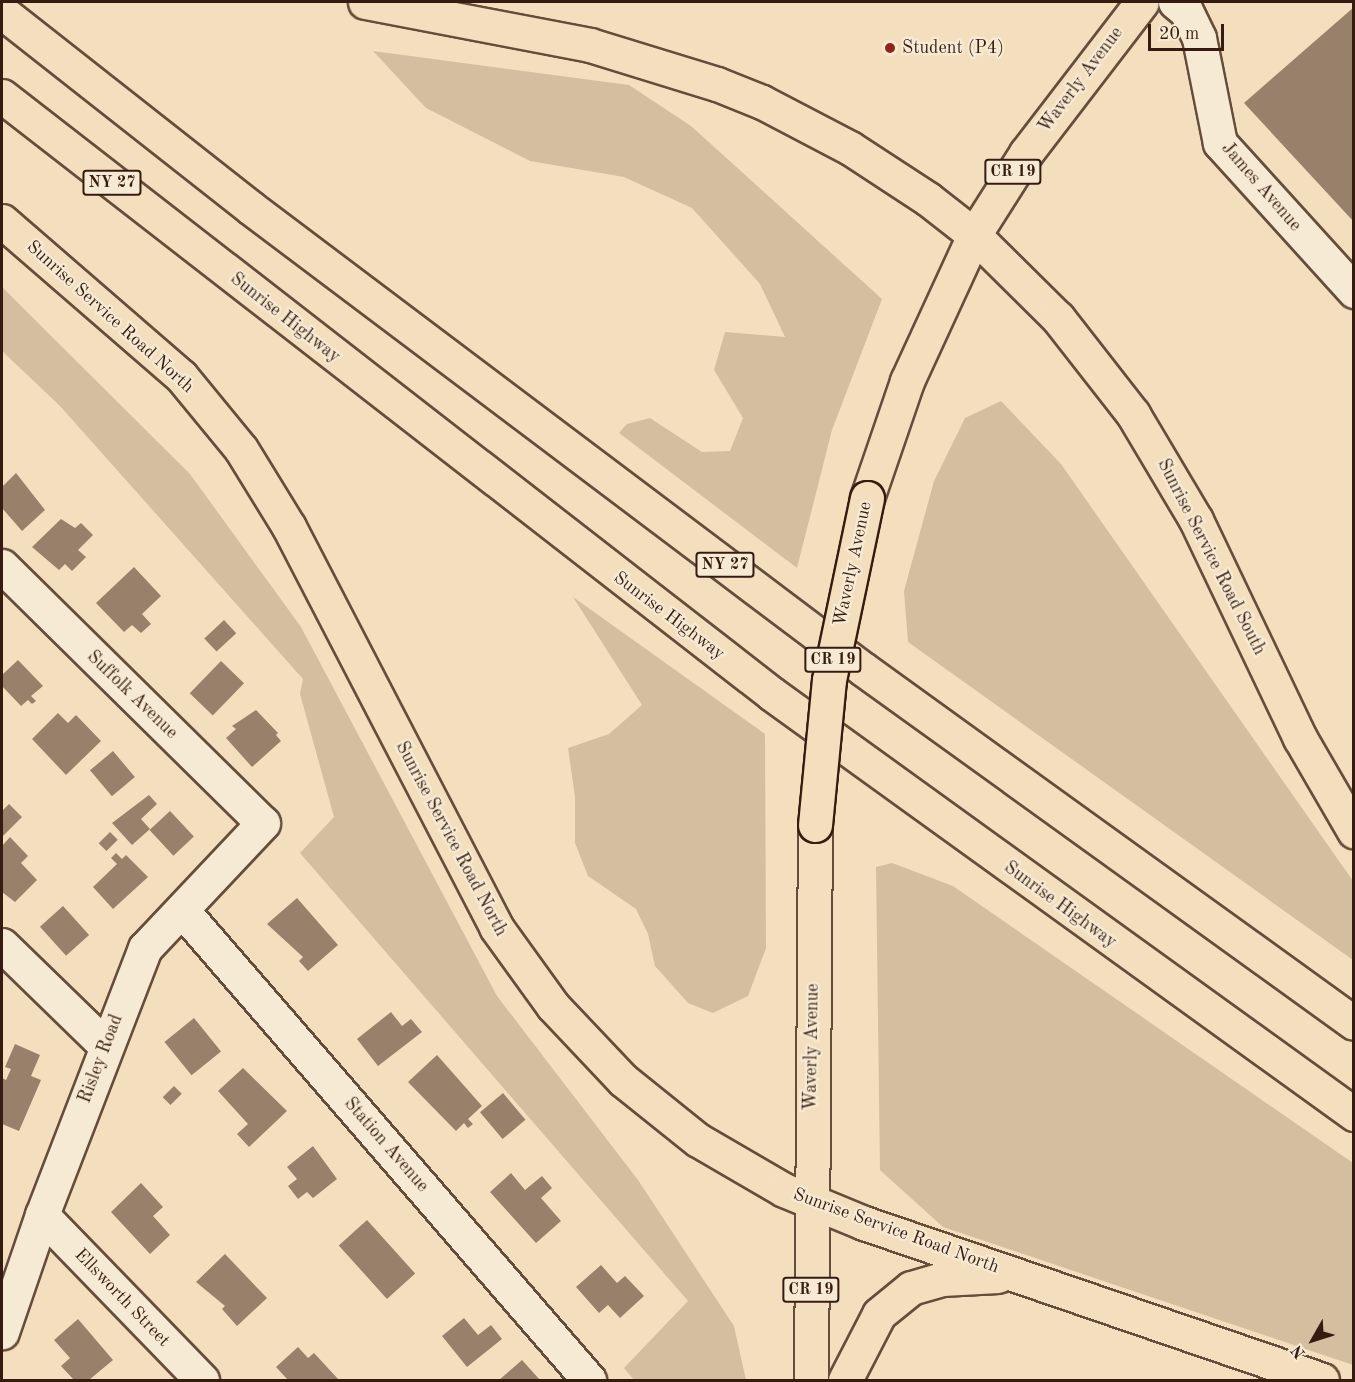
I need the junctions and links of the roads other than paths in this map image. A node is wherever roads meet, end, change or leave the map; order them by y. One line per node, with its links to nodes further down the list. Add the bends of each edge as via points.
1 (365, 2): 8 (main road, Sunrise Service Road South, via 590,45 717,84 762,102 850,148 928,199)
2 (1142, 2): 8 (main road, Waverly Avenue / CR 19, via 1026,153)
3 (1175, 2): 10 (street, James Avenue, via 1186,10 1199,38 1220,143)
4 (2, 12): 16 (main road, NY 27, via 251,208 863,669)
5 (2, 96): 9 (main road, Sunrise Highway / NY 27)
6 (2, 121): 9 (main road)
7 (2, 220): 19 (main road, Sunrise Service Road North, via 181,376 241,449 289,527 468,878 521,965 554,1006 623,1080 698,1140 759,1177)
8 (974, 235): 13 (main road, Sunrise Service Road South, via 1058,318 1133,414 1196,520 1300,738); 19 (main road, Waverly Avenue / CR 19, bridge, via 907,381 867,498 829,680 820,761 814,907)
9 (222, 269): 18 (main road, Sunrise Highway / NY 27, via 772,694)
10 (1353, 291)
11 (2, 566): 12 (street, Suffolk Avenue)
12 (263, 823): 14 (street, Risley Road)
13 (1353, 831)
14 (183, 910): 17 (street, Risley Road, via 145,948); 24 (street, Station Avenue)
15 (2, 945): 17 (street)
16 (1353, 1023)
17 (105, 1046): 20 (street, Risley Road)
18 (1353, 1114)
19 (810, 1200): 21 (main road, Sunrise Service Road North); 25 (main road, Waverly Avenue / CR 19)
20 (42, 1215): 22 (street, Risley Road); 23 (street, Ellsworth Street)
21 (1019, 1276): 26 (main road, via 961,1277 911,1288 879,1314); 27 (main road, Sunrise Service Road North)
22 (2, 1328)
23 (202, 1380)
24 (590, 1380)
25 (811, 1380)
26 (845, 1380)
27 (1322, 1380)

